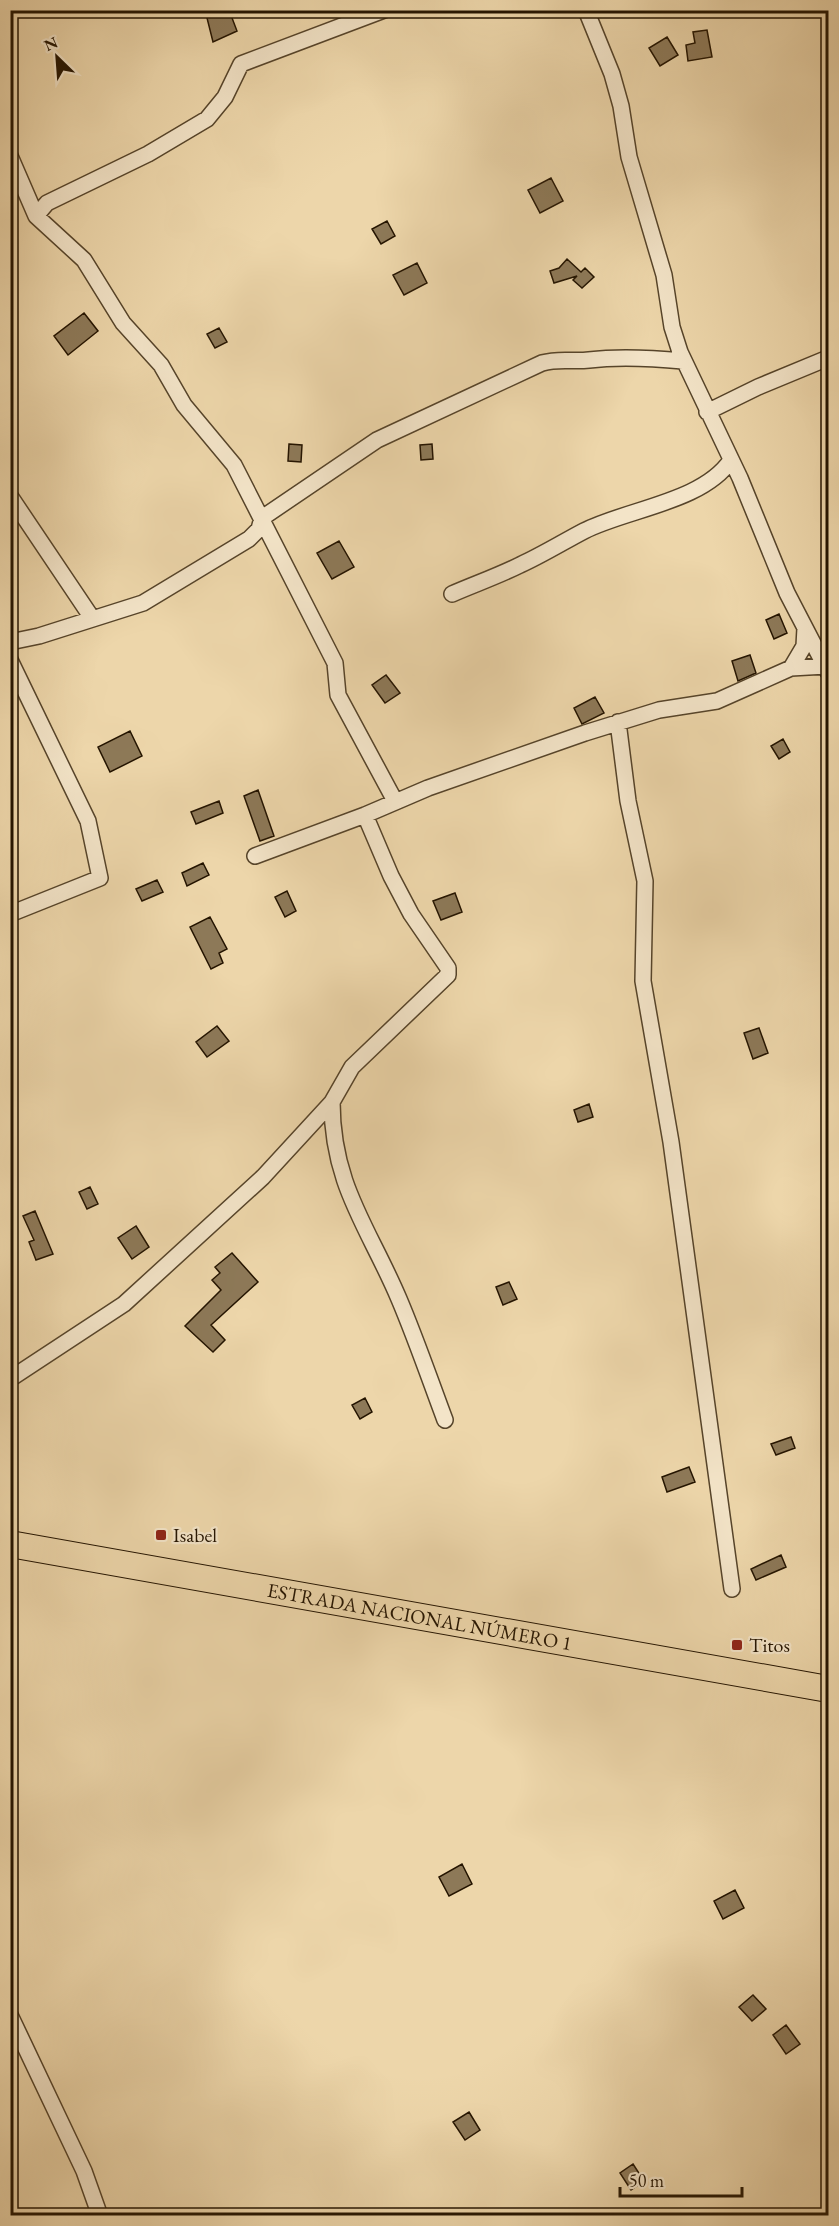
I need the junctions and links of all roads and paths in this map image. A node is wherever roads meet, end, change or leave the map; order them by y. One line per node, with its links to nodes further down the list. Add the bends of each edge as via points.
1 (384, 10): 4 (street, via 242,64 225,97 207,119 148,154 47,203)
2 (586, 10): 5 (street, via 621,105 629,157 664,275)
3 (10, 156): 4 (street)
4 (36, 216): 12 (street, via 94,272 123,323 161,364 184,405 234,465)
5 (677, 343): 7 (street); 8 (street)
6 (828, 358): 9 (street)
7 (664, 359): 8 (street); 12 (street, via 558,358 542,363 377,440)
8 (683, 361): 9 (street)
9 (707, 411): 10 (street)
10 (731, 460): 13 (street, via 704,484 584,531 520,565); 15 (street)
11 (10, 496): 14 (street)
12 (262, 518): 14 (street, via 259,529 249,539 186,578 143,603); 21 (street, via 335,663 338,695)
13 (452, 594)
14 (92, 618): 16 (street)
15 (805, 628): 18 (street, via 804,646); 19 (street)
16 (10, 642)
17 (10, 660): 24 (street, via 88,821 100,878)
18 (791, 668): 19 (street); 20 (street, via 717,701 659,710)
19 (827, 669)
20 (618, 722): 21 (street); 29 (street, via 628,801 645,881 644,981 671,1142)
21 (395, 801): 22 (street)
22 (365, 815): 23 (street); 25 (street, via 391,876 411,914 448,968 448,975 352,1067)
23 (255, 856)
24 (10, 914)
25 (332, 1102): 26 (street, via 263,1177 124,1304); 27 (street, via 340,1173 399,1298)
26 (10, 1379)
27 (445, 1420)
28 (10, 1544): 30 (highway, ESTRADA NACIONAL NÚMERO 1)
29 (732, 1588)
30 (828, 1689)
31 (10, 2015): 32 (street, via 84,2171)
32 (100, 2216)

